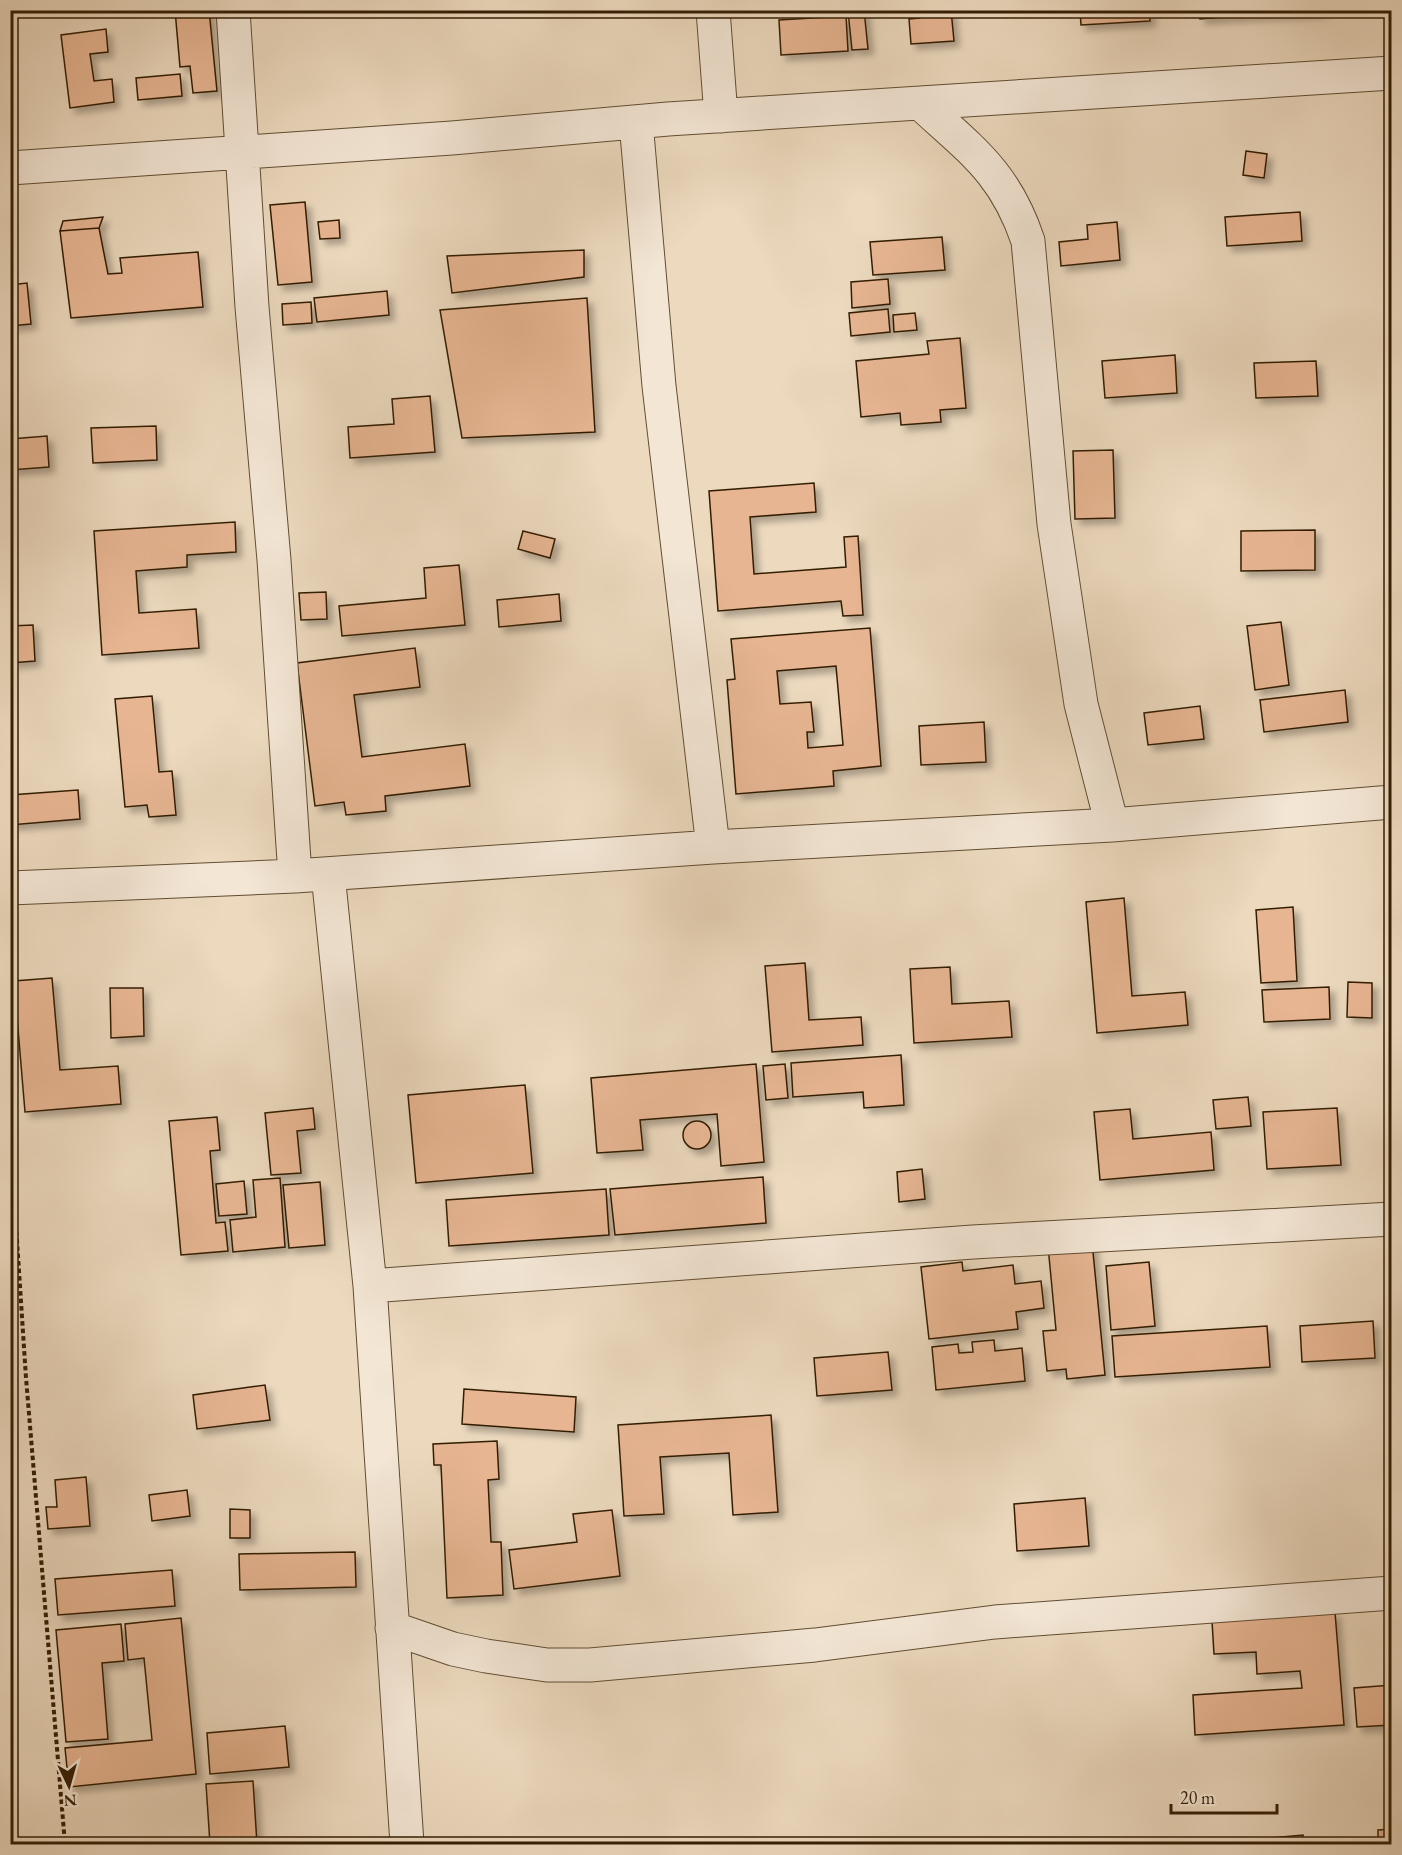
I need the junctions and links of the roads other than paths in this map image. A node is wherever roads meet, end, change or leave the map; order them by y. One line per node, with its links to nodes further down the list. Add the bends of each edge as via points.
1 (233, 10): 7 (street)
2 (712, 10): 5 (street)
3 (1392, 73): 4 (street)
4 (920, 103): 5 (street); 10 (street, via 988,165 1017,209 1028,241 1054,524 1081,704)
5 (721, 116): 6 (street)
6 (636, 122): 7 (street); 11 (street, via 659,386)
7 (244, 152): 8 (street); 13 (street)
8 (10, 168)
9 (1392, 802): 10 (street)
10 (1112, 825): 11 (street)
11 (712, 847): 12 (street)
12 (328, 874): 13 (street); 16 (street)
13 (295, 876): 14 (street)
14 (10, 888)
15 (1392, 1219): 16 (street, via 973,1242)
16 (370, 1286): 18 (street)
17 (1392, 1593): 18 (street, via 995,1622 815,1645 590,1665 547,1665 486,1656)
18 (392, 1628): 19 (street)
19 (407, 1845)

